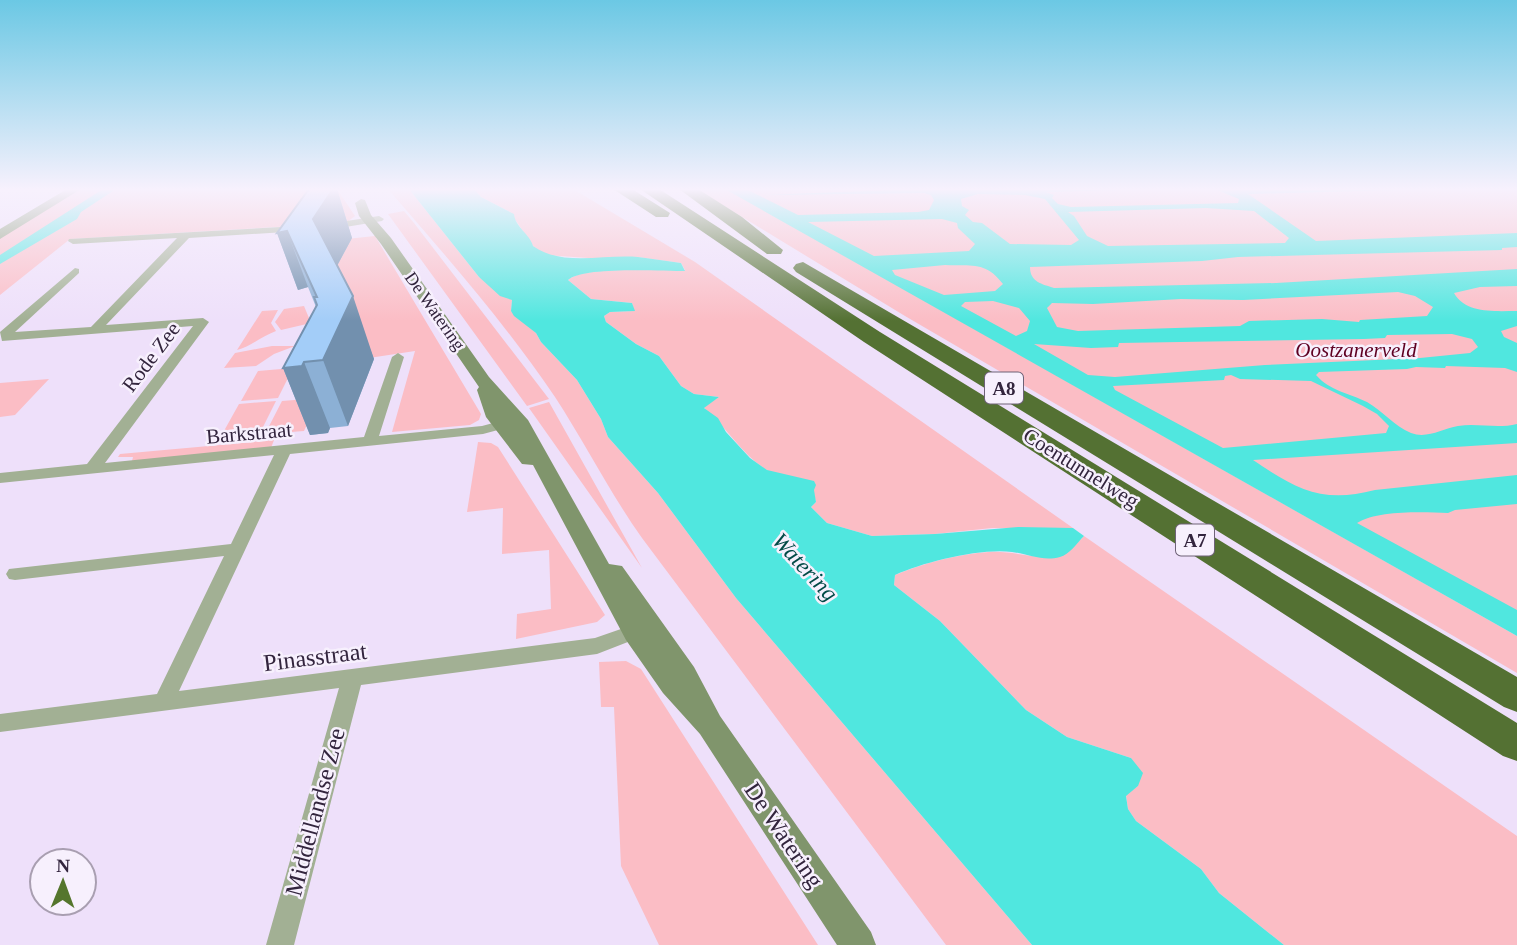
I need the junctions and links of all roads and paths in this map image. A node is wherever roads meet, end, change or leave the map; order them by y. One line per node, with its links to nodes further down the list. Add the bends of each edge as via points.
1 (221, 233): 7 (street)
2 (381, 233): 15 (main road, De Watering)
3 (694, 233): 13 (highway, A7)
4 (717, 233): 13 (highway, Coentunnelweg)
5 (742, 233): 9 (highway, Coentunnelweg / A8)
6 (752, 233): 9 (highway, A8)
7 (186, 235): 8 (street); 11 (street)
8 (73, 241)
9 (774, 250): 24 (highway, Coentunnelweg / A8)
10 (75, 271): 12 (street, Rode Zee)
11 (95, 330): 12 (street, Rode Zee); 18 (street, Rode Zee, via 203,323)
12 (1, 337)
13 (872, 337): 27 (highway, Coentunnelweg / A7)
14 (398, 357): 16 (street)
15 (510, 422): 16 (street, Barkstraat, via 483,430); 22 (main road, De Watering, via 592,551 599,572)
16 (370, 442): 17 (street, Barkstraat)
17 (284, 451): 18 (street, Barkstraat); 20 (street)
18 (92, 469): 19 (street, Barkstraat)
19 (0, 478)
20 (237, 549): 21 (street); 25 (street)
21 (15, 574)
22 (644, 629): 23 (street, Pinasstraat, via 597,646); 29 (main road, De Watering, via 673,685 710,725)
23 (352, 679): 25 (street, Pinasstraat); 28 (street, Middellandse Zee)
24 (1517, 696)
25 (164, 701): 26 (street, Pinasstraat)
26 (0, 723)
27 (1517, 744)
28 (280, 945)
29 (858, 945)

